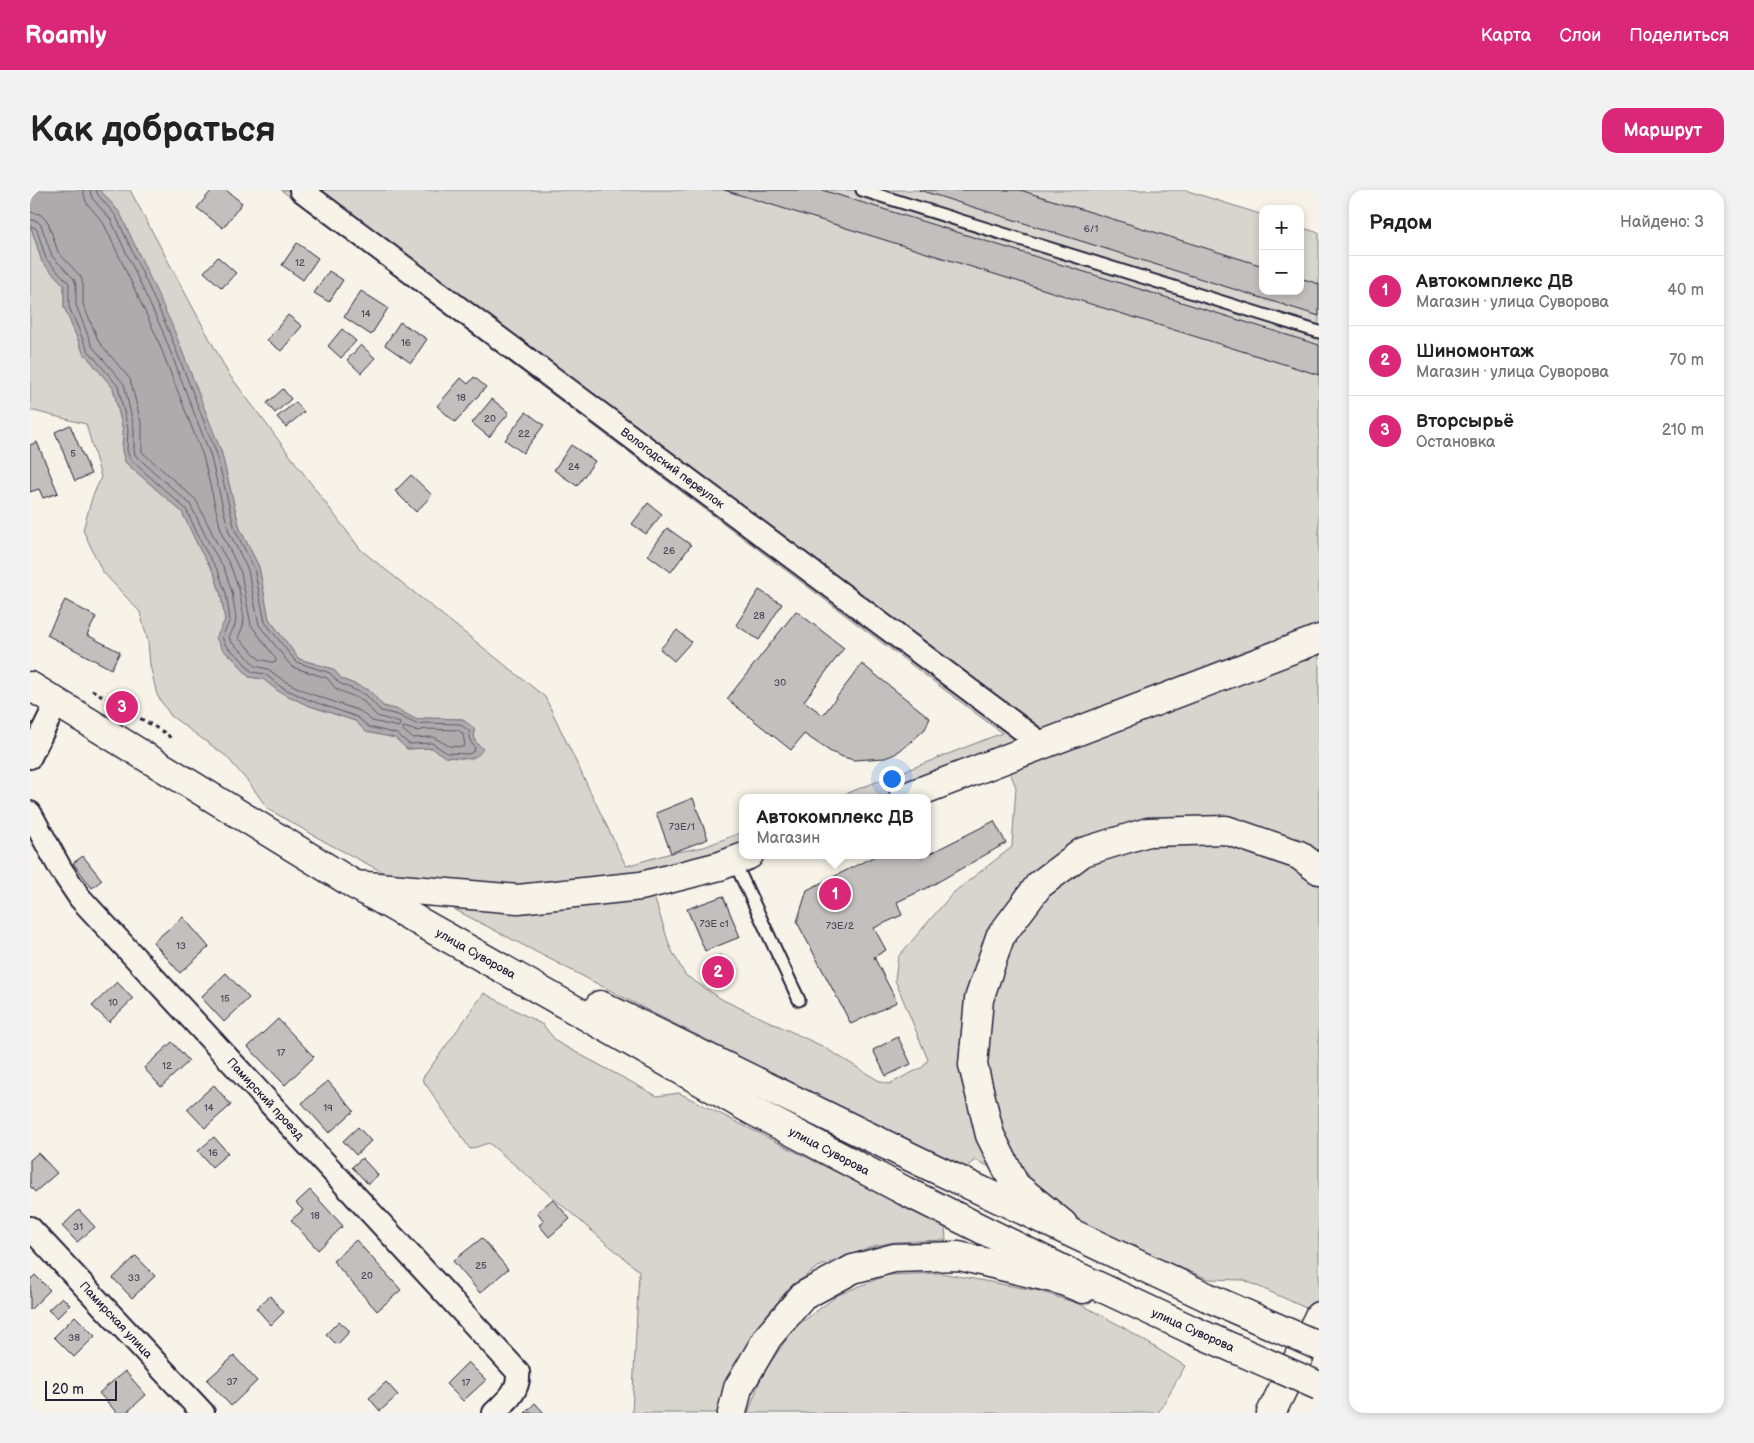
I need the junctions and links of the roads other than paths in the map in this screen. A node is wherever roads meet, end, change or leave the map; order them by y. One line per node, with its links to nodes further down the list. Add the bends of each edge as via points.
1 (301, 190): 7 (street, Вологодский переулок)
2 (862, 190): 3 (lane)
3 (1319, 332)
4 (1319, 639): 7 (main road)
5 (30, 686): 6 (main road, улица Суворова)
6 (57, 702): 8 (street); 14 (main road, улица Суворова)
7 (1043, 745): 9 (main road)
8 (30, 757)
9 (913, 794)
10 (30, 814): 23 (street, Памирский проезд, via 80,898 518,1372 517,1388)
11 (739, 859): 14 (main road, via 641,886 518,899)
12 (741, 859): 15 (lane)
13 (1319, 870): 17 (main road, via 1299,855 1226,830 1148,832 1084,852 1039,885 1000,937 979,999 973,1065 990,1136 1015,1185)
14 (356, 885): 17 (main road, улица Суворова); 19 (main road, улица Суворова, via 753,1112 1021,1249)
15 (799, 1000)
16 (30, 1228): 22 (street, Памирская улица)
17 (1081, 1239): 20 (main road, улица Суворова, bridge)
18 (1319, 1316): 25 (main road)
19 (1192, 1330): 21 (main road, улица Суворова, bridge); 24 (main road, via 1051,1278 959,1256 894,1258 853,1269 804,1296 768,1337 738,1388)
20 (1319, 1346)
21 (1319, 1386)
22 (203, 1413)
23 (494, 1413)
24 (732, 1413)
25 (1272, 1413)

